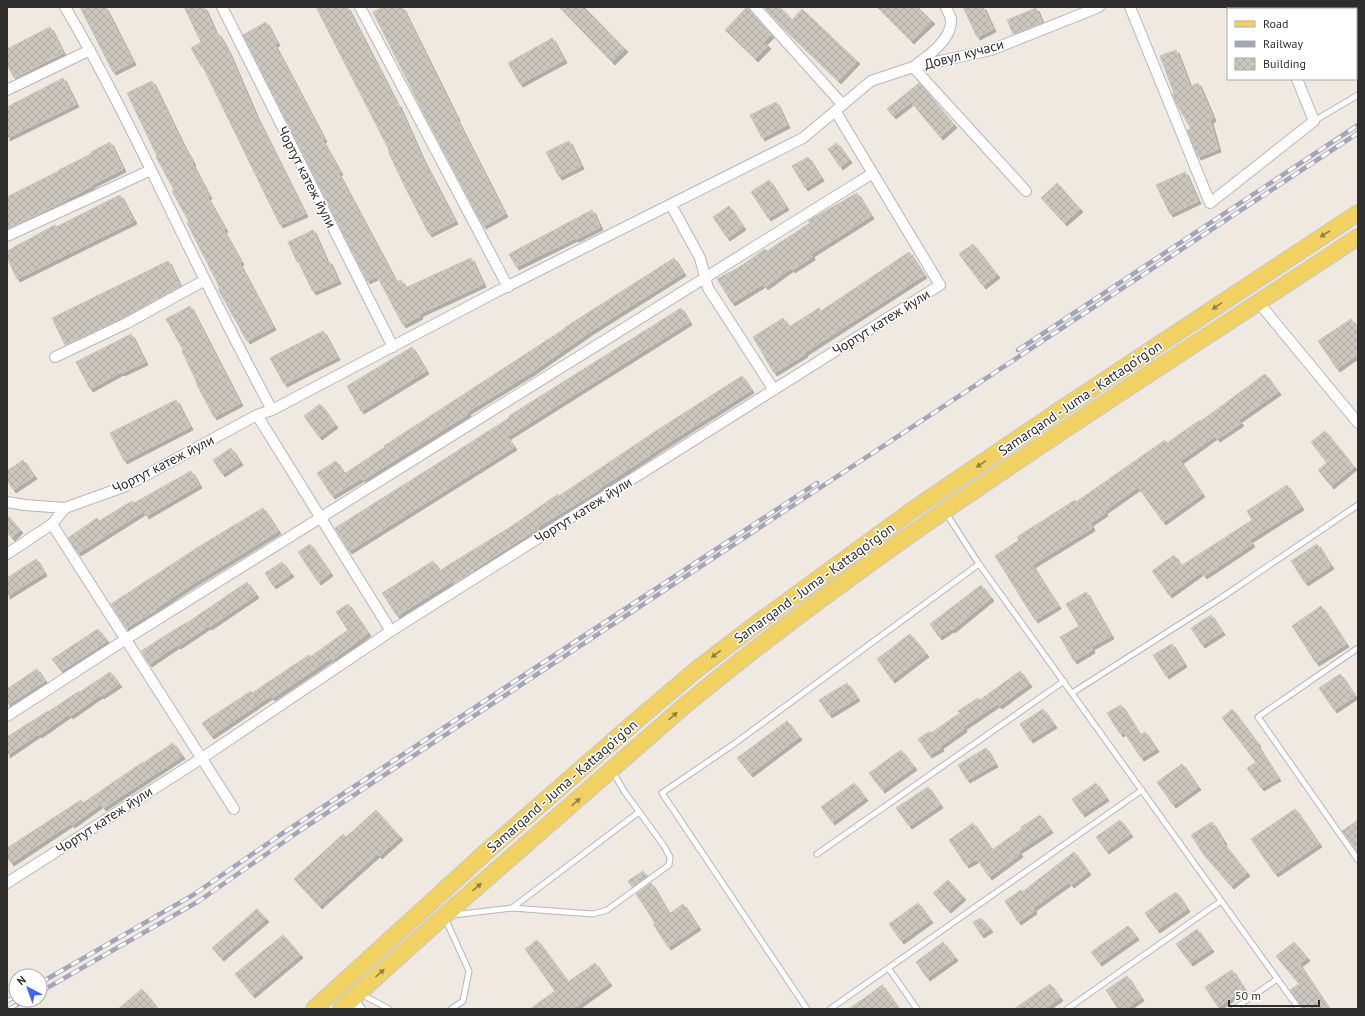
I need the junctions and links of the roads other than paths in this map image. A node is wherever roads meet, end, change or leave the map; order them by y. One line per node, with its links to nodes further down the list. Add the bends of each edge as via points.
1 (65, 7): 8 (street)
2 (222, 7): 26 (street, Чортут катеж йули)
3 (360, 7): 24 (street)
4 (755, 7): 13 (street)
5 (946, 7): 9 (street, via 951,18 949,32 934,51)
6 (1099, 7): 9 (street, Довул кучаси, via 991,50)
7 (1130, 7): 14 (street, via 1210,202)
8 (90, 50): 11 (street); 15 (street)
9 (913, 67): 13 (street, Довул кучаси, via 871,81); 17 (street)
10 (1297, 80): 14 (street)
11 (7, 90)
12 (1358, 95): 14 (lane)
13 (840, 108): 16 (street, Чортут катеж йули); 18 (street, Чортут катеж йули, via 803,138)
14 (1314, 121)
15 (151, 170): 20 (street); 23 (street)
16 (873, 173): 22 (street); 28 (street, Чортут катеж йули, via 940,285)
17 (1026, 191)
18 (671, 205): 22 (street, via 700,258); 24 (street, Чортут катеж йули)
19 (1358, 213): 29 (main road, Samarqand - Juma - Kattaqo‘rg‘on, one-way to 29)
20 (7, 236)
21 (1358, 237): 25 (main road, Samarqand - Juma - Kattaqo‘rg‘on)
22 (705, 278): 28 (street, via 708,288); 38 (street)
23 (205, 280): 27 (street, via 127,323); 30 (street)
24 (508, 287): 26 (street, Чортут катеж йули)
25 (1259, 303): 31 (main road, Samarqand - Juma - Kattaqo‘rg‘on); 33 (street)
26 (393, 347): 30 (street, Чортут катеж йули)
27 (55, 357)
28 (774, 390): 42 (street, Чортут катеж йули)
29 (1077, 399): 31 (main road); 62 (main road, Samarqand - Juma - Kattaqo‘rg‘on, one-way to 62, via 914,509 696,670 486,852)
30 (272, 410): 32 (street, Чортут катеж йули)
31 (1087, 414): 37 (main road, Samarqand - Juma - Kattaqo‘rg‘on)
32 (257, 415): 36 (street, Чортут катеж йули, via 126,486); 38 (street)
33 (1358, 423)
34 (7, 502): 36 (street, Чортут катеж йули)
35 (1358, 505): 46 (lane, via 1221,598)
36 (66, 508): 39 (street, Чортут катеж йули)
37 (945, 511): 41 (lane); 49 (main road, Samarqand - Juma - Kattaqo‘rg‘on, one-way to 37, via 722,675 853,576)
38 (320, 517): 42 (street); 43 (street)
39 (52, 524): 40 (street, Чортут катеж йули); 43 (street)
40 (7, 554)
41 (979, 564): 45 (lane); 65 (lane, via 734,744 662,793)
42 (391, 631): 48 (street, Чортут катеж йули)
43 (126, 639): 47 (street); 48 (street)
44 (1358, 648): 54 (lane, via 1258,717)
45 (1064, 682): 46 (lane); 53 (lane)
46 (1072, 692): 50 (lane)
47 (7, 716)
48 (202, 758): 51 (street); 55 (street, Чортут катеж йули)
49 (612, 770): 52 (lane); 58 (main road, Samarqand - Juma - Kattaqo‘rg‘on, one-way to 49)
50 (1142, 790): 56 (lane); 59 (lane)
51 (234, 809)
52 (639, 812): 57 (lane); 57 (lane, via 664,846 670,857 669,865 607,910 593,914)
53 (817, 854)
54 (1358, 860)
55 (7, 883)
56 (1221, 901): 60 (lane); 68 (lane)
57 (512, 908): 58 (lane)
58 (444, 916): 61 (main road, Samarqand - Juma - Kattaqo‘rg‘on, one-way to 58); 64 (lane, via 469,971 462,1001)
59 (889, 969): 66 (lane); 67 (lane)
60 (1277, 979): 69 (lane); 70 (lane)
61 (353, 1003): 63 (lane)
62 (314, 1009)
63 (389, 1009)
64 (451, 1009)
65 (807, 1009)
66 (830, 1009)
67 (917, 1009)
68 (1067, 1009)
69 (1234, 1009)
70 (1298, 1009)

